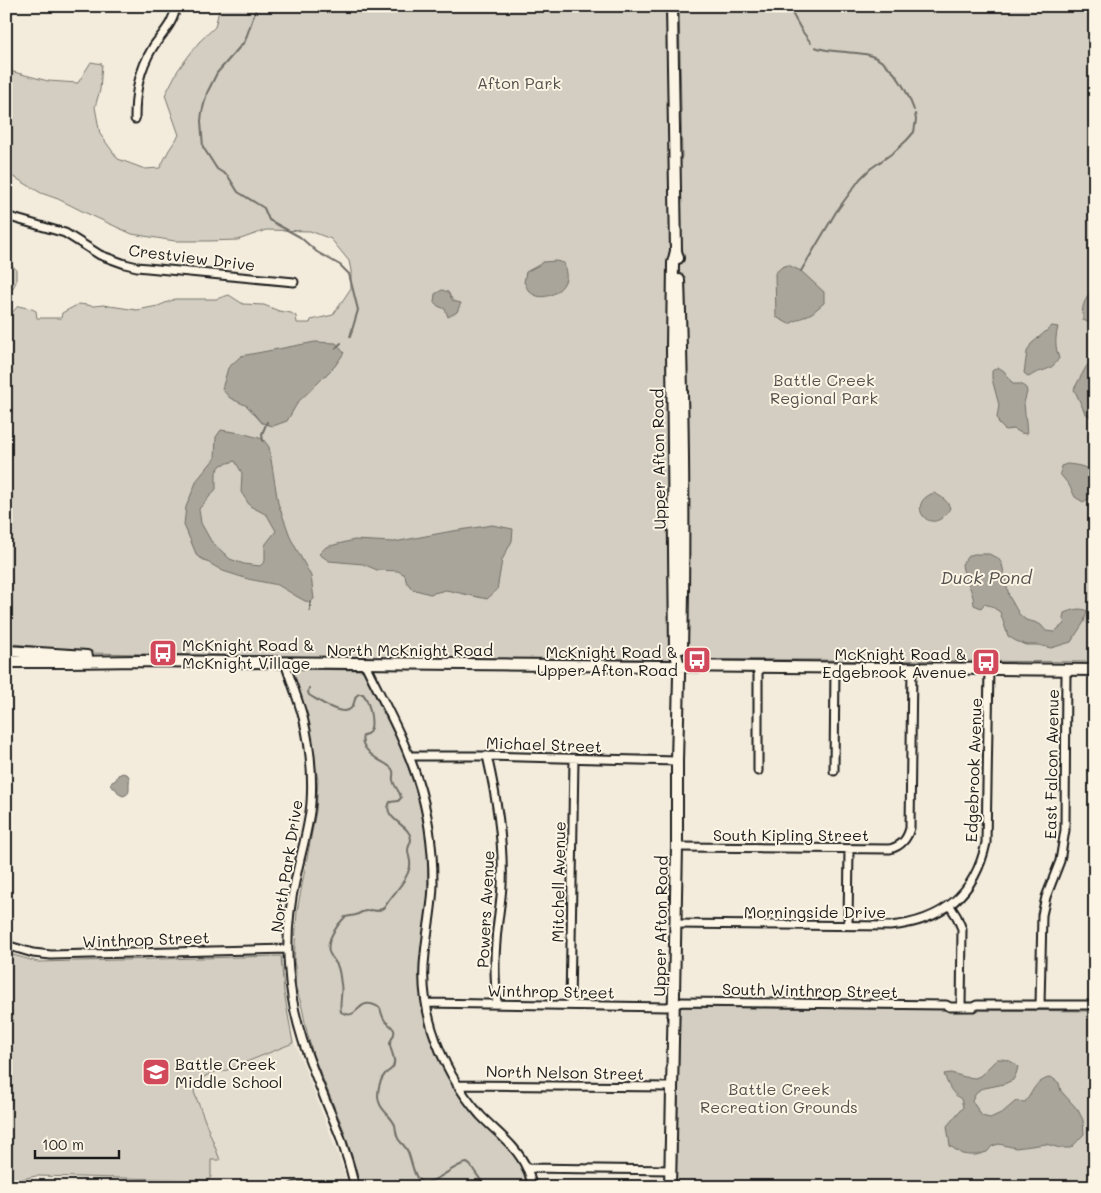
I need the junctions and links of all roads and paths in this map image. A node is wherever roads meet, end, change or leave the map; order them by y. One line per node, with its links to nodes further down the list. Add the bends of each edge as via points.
1 (176, 6): 3 (street, via 171,22 140,72 135,97)
2 (672, 6): 11 (main road, Upper Afton Road, via 676,251 673,263 672,349 676,650)
3 (136, 119)
4 (6, 216): 5 (street, Crestview Drive, via 64,233 100,255 136,267)
5 (294, 282)
6 (6, 651): 7 (main road)
7 (140, 661): 8 (main road); 9 (main road, North McKnight Road)
8 (6, 662)
9 (285, 663): 10 (main road, North McKnight Road); 30 (street, North Park Drive, via 302,715 312,767 309,818 293,893)
10 (365, 664): 11 (main road, North McKnight Road); 18 (street)
11 (679, 666): 12 (main road, North McKnight Road); 21 (main road, Upper Afton Road)
12 (758, 667): 13 (main road, North McKnight Road); 22 (street)
13 (835, 667): 14 (main road, North McKnight Road); 23 (street)
14 (912, 668): 15 (main road, North McKnight Road); 25 (street, South Kipling Street, via 910,828 907,837 890,849)
15 (989, 669): 16 (main road, North McKnight Road); 26 (street, Edgebrook Avenue, via 986,842 976,874)
16 (1066, 670): 17 (main road, North McKnight Road); 36 (street, East Falcon Avenue, via 1064,830 1060,861 1042,915)
17 (1095, 670)
18 (410, 756): 19 (street, Michael Street); 31 (street, via 428,821 432,864 432,906 424,974)
19 (487, 756): 20 (street, Michael Street); 32 (street, Powers Avenue, via 502,843 495,964)
20 (574, 759): 21 (street, Michael Street); 34 (street, Mitchell Avenue)
21 (677, 761): 24 (main road, Upper Afton Road)
22 (758, 771)
23 (834, 771)
24 (677, 847): 25 (street, South Kipling Street); 27 (main road, Upper Afton Road)
25 (849, 848): 28 (street)
26 (950, 906): 28 (street, Morningside Drive, via 927,918 903,925); 35 (street, via 962,929)
27 (675, 924): 28 (street, Morningside Drive); 33 (main road, Upper Afton Road)
28 (848, 925)
29 (6, 945): 30 (street, Winthrop Street, via 51,955)
30 (288, 949): 43 (street, North Park Drive, via 295,1015)
31 (427, 1003): 32 (street, Winthrop Street); 38 (street, via 435,1039)
32 (498, 1004): 34 (street, Winthrop Street)
33 (674, 1004): 34 (street, Winthrop Street, via 667,1007); 35 (street, South Winthrop Street); 39 (main road, Upper Afton Road)
34 (570, 1005)
35 (961, 1005): 36 (street, South Winthrop Street)
36 (1040, 1005): 37 (street, South Winthrop Street)
37 (1095, 1005)
38 (458, 1085): 39 (street, North Nelson Street); 40 (street, via 467,1100 517,1151)
39 (672, 1087): 41 (main road, Upper Afton Road)
40 (527, 1168): 41 (street); 44 (street)
41 (671, 1170): 45 (main road, Upper Afton Road)
42 (293, 1187): 43 (street)
43 (355, 1187)
44 (532, 1187)
45 (670, 1187)

